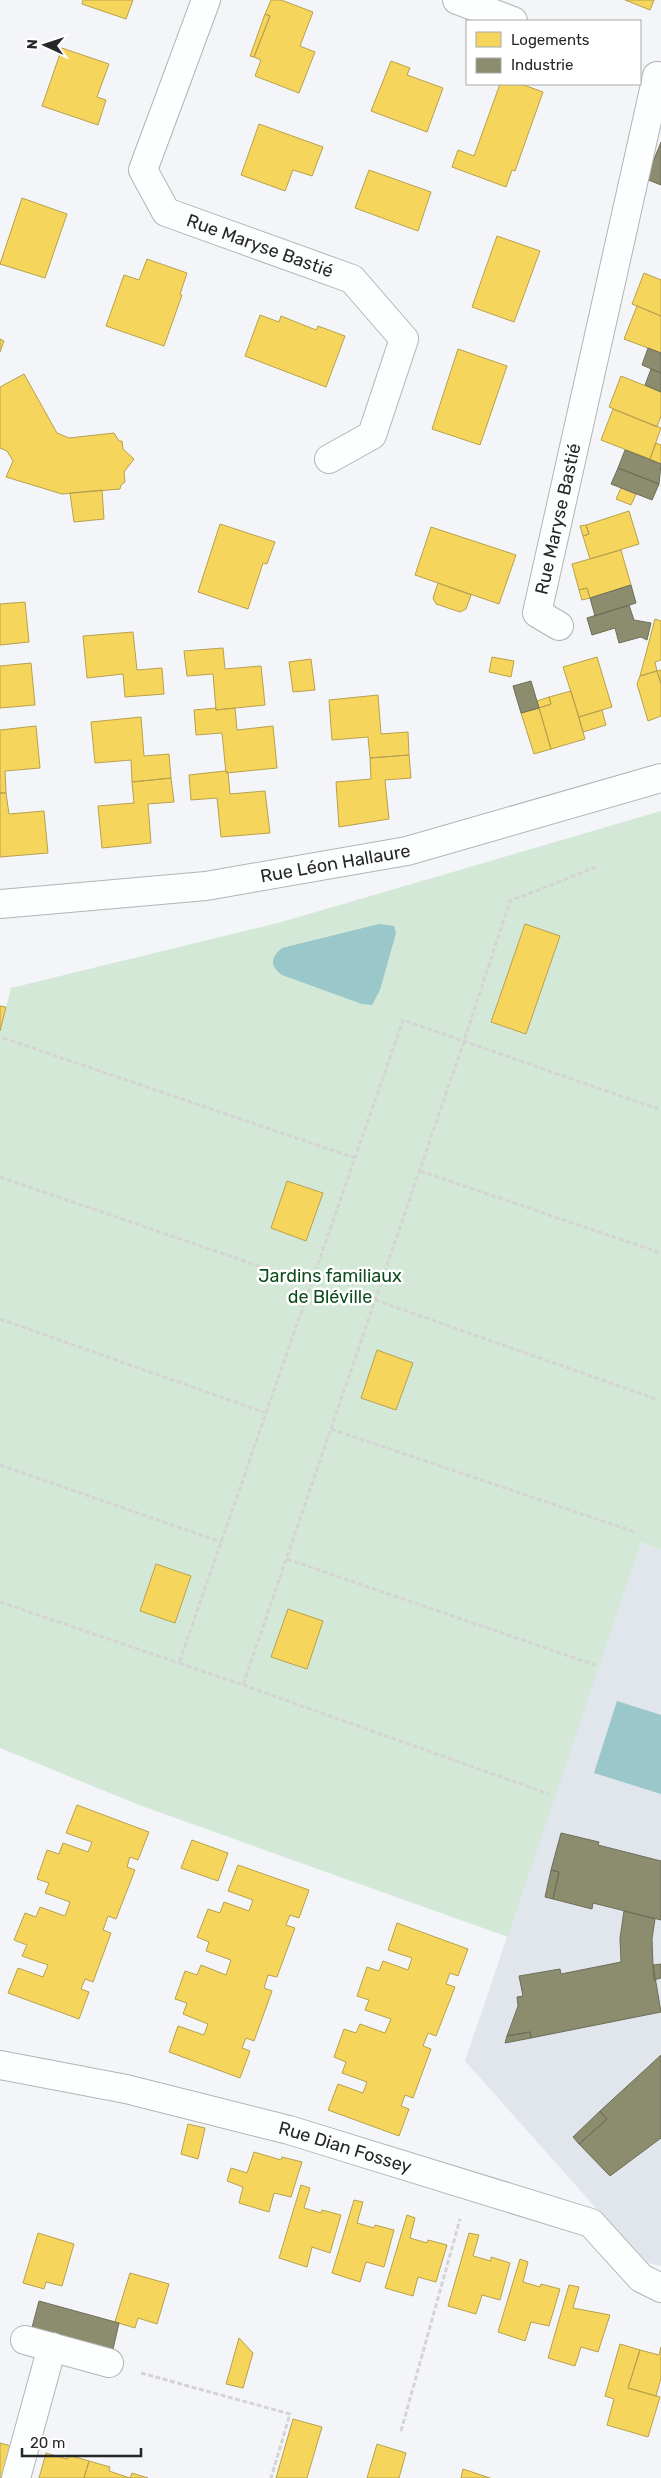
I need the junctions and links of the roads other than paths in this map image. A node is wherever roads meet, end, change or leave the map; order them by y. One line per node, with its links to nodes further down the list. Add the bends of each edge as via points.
1 (206, 0): 5 (street, Rue Maryse Bastié, via 143,170 166,212 352,279 404,339 372,435)
2 (457, 0): 3 (street)
3 (510, 20)
4 (652, 74): 6 (street, Rue Maryse Bastié, via 537,613)
5 (329, 459)
6 (559, 626)
7 (661, 778): 8 (street, Rue Léon Hallaure, via 407,851 206,886)
8 (0, 904)
9 (0, 2065): 10 (street, Rue Dian Fossey, via 126,2090 289,2130 591,2223 641,2278)
10 (661, 2288)
11 (25, 2340): 12 (street)
12 (52, 2347): 13 (street); 14 (street)
13 (109, 2363)
14 (16, 2478)

